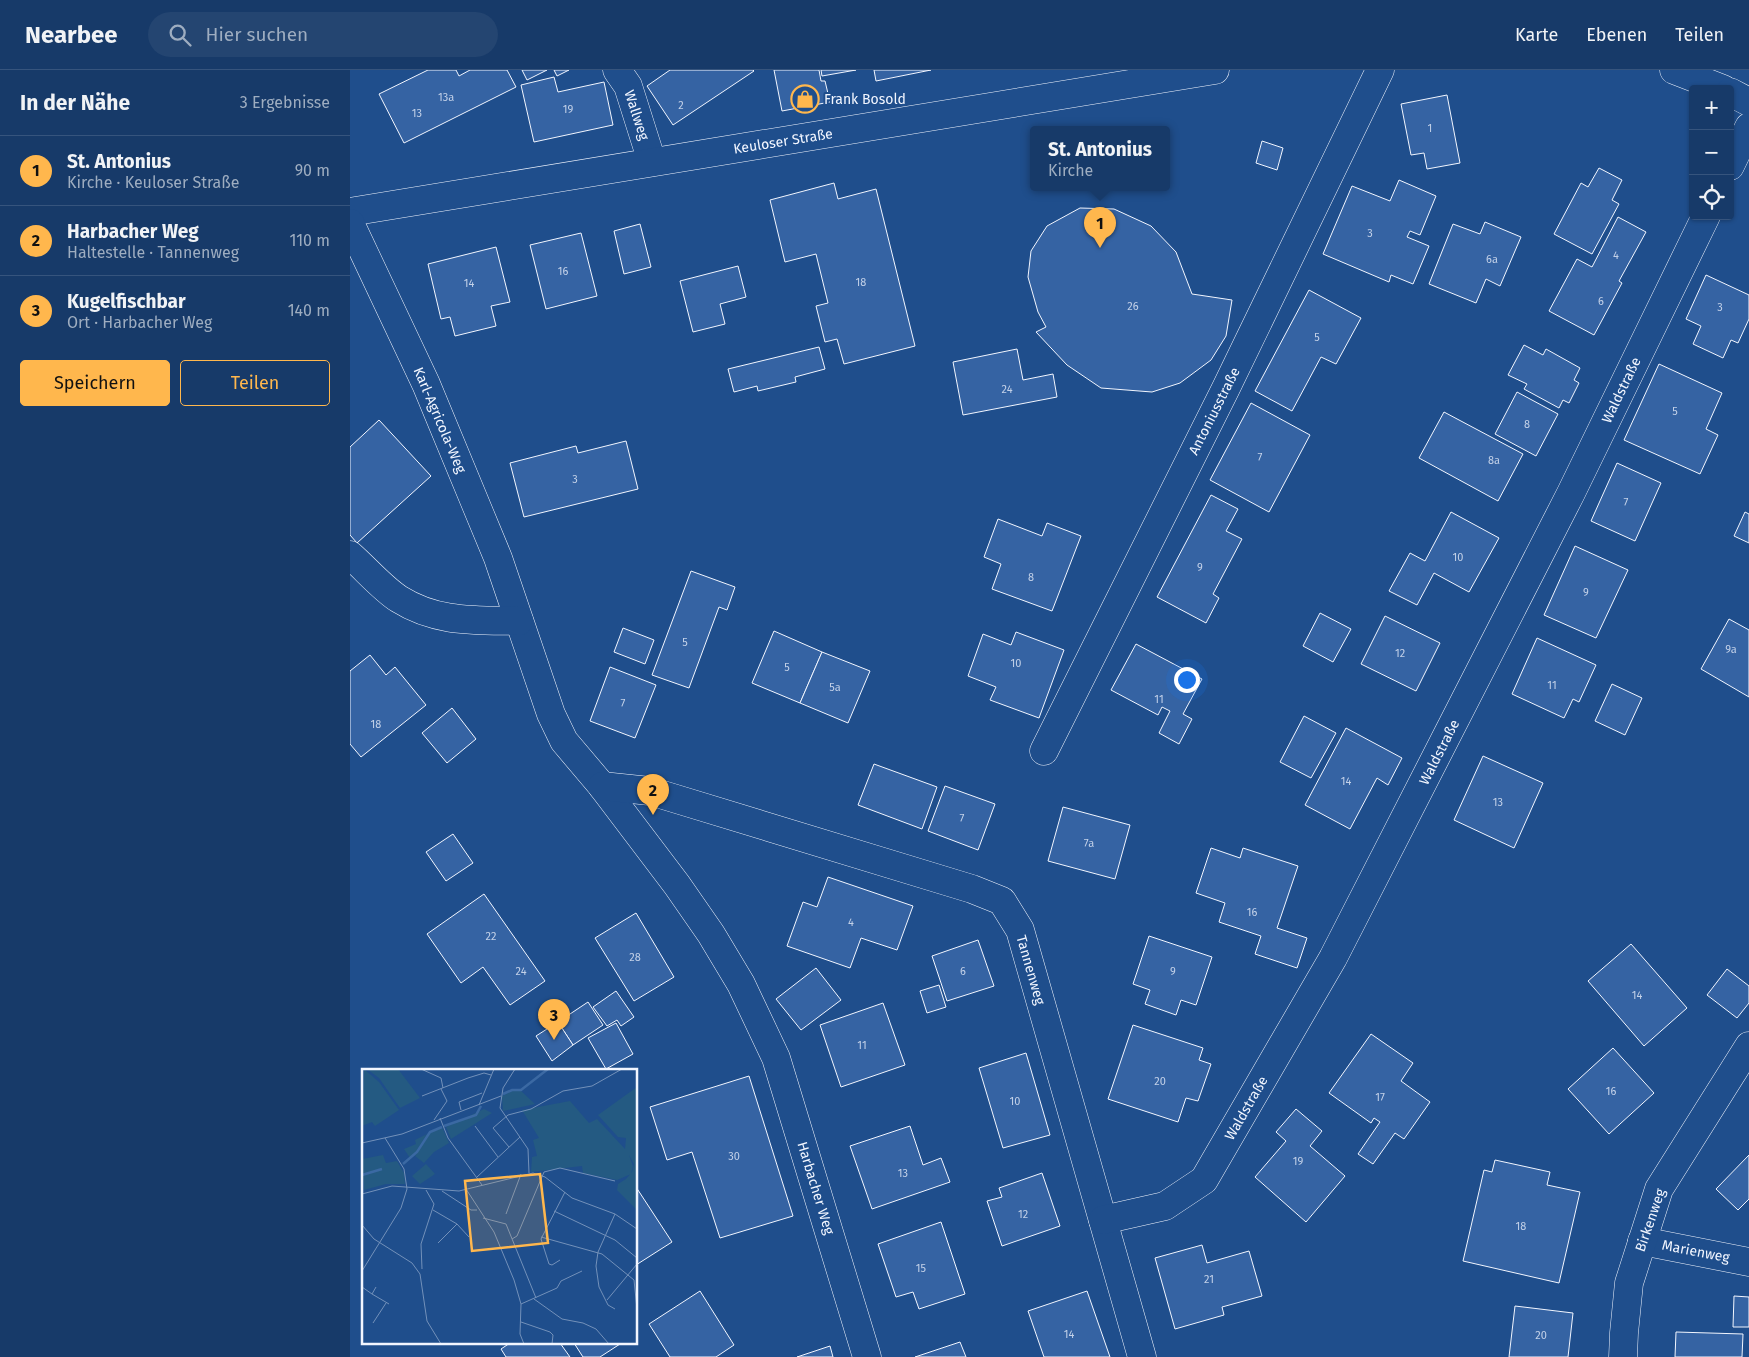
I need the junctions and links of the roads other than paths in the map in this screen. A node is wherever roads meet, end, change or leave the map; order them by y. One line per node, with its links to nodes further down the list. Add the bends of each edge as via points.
1 (617, 70): 10 (street, Wallweg, via 628,86)
2 (1215, 70): 10 (street, Keuloser Straße)
3 (1380, 70): 16 (street, Antoniusstraße, via 1226,388)
4 (1674, 70): 5 (street)
5 (1713, 85)
6 (1734, 94): 7 (street)
7 (1749, 102)
8 (1749, 127): 9 (street)
9 (1734, 158)
10 (652, 162): 11 (street, Keuloser Straße)
11 (350, 212)
12 (1704, 220): 19 (street, Waldstraße, via 1571,493 1333,958 1204,1180 1165,1206)
13 (350, 223): 15 (street, Karl-Agricola-Weg, via 426,384 498,558)
14 (350, 555): 15 (street, via 398,598 428,614 458,619)
15 (519, 621): 17 (street, Harbacher Weg, via 550,714 564,741)
16 (1044, 751)
17 (602, 786): 19 (street, Tannenweg, via 650,791 1002,901 1020,930); 22 (street, Harbacher Weg, via 711,934 741,984 776,1058)
18 (1749, 1046): 20 (street, Birkenweg, via 1659,1189)
19 (1103, 1220): 23 (street, Tannenweg)
20 (1642, 1241): 21 (street, Marienweg); 24 (street, Birkenweg, via 1629,1283)
21 (1749, 1262)
22 (867, 1357)
23 (1142, 1357)
24 (1623, 1357)

